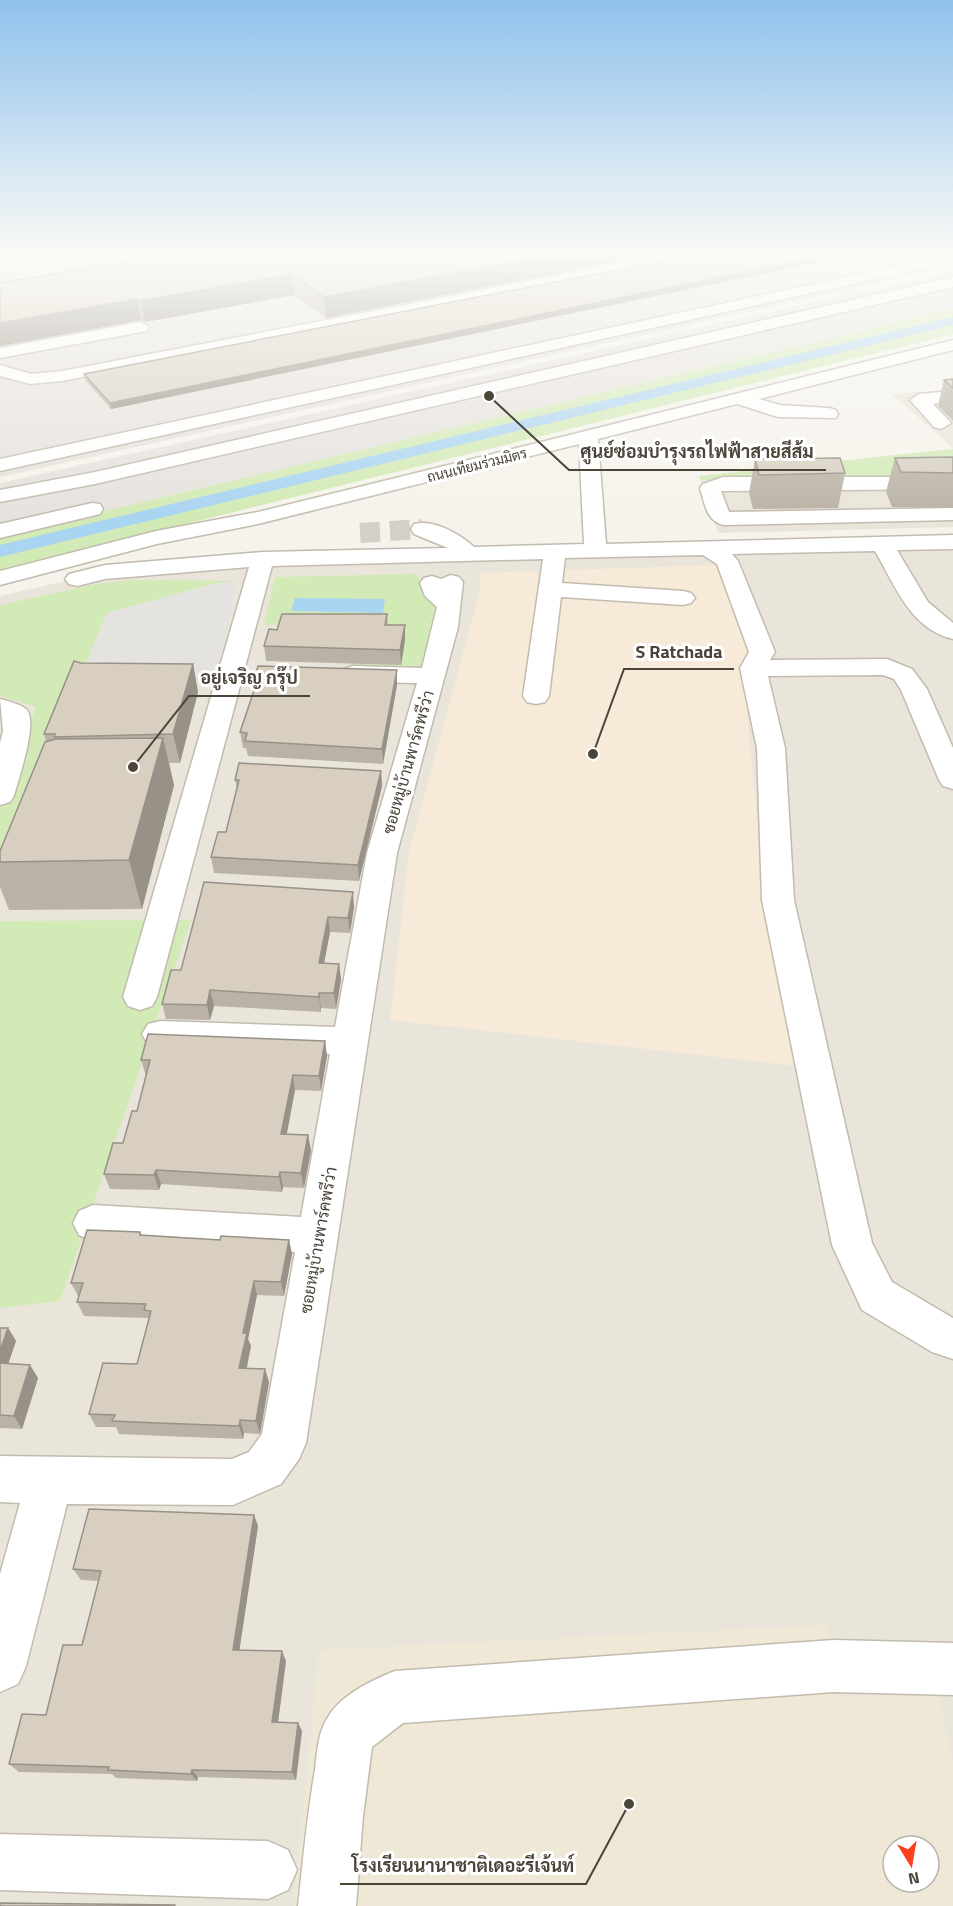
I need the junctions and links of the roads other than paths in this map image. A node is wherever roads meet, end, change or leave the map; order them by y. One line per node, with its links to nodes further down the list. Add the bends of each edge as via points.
1 (65, 341): 6 (street)
2 (241, 341): 7 (street, via 62,376 30,379)
3 (571, 341): 13 (street)
4 (695, 341): 16 (street, via 95,478)
5 (953, 345): 9 (street, ถนนเทียมร่วมมิตร)
6 (0, 353)
7 (0, 370)
8 (953, 396): 11 (street, via 919,400)
9 (741, 399): 10 (street, via 778,411); 12 (street, ถนนเทียมร่วมมิตร)
10 (829, 414)
11 (949, 427)
12 (588, 437): 20 (street, ถนนเทียมร่วมมิตร); 28 (street)
13 (0, 465)
14 (857, 483): 15 (street); 19 (street); 19 (street, via 714,484 710,488 719,516 724,519)
15 (953, 483)
16 (0, 496)
17 (92, 509): 22 (street)
18 (953, 514): 19 (street)
19 (872, 516)
20 (258, 518): 32 (street, via 203,541 195,555); 34 (street, ถนนเทียมร่วมมิตร, via 156,538)
21 (422, 529): 33 (street, via 451,539)
22 (0, 531)
23 (346, 535): 30 (street, via 337,539)
24 (953, 542): 25 (street)
25 (882, 543): 26 (street); 37 (street, via 927,618)
26 (706, 548): 27 (street); 38 (street, via 727,561 762,652)
27 (664, 549): 28 (street); 35 (street, via 683,607)
28 (595, 550): 29 (street)
29 (555, 551): 33 (street); 35 (street)
30 (324, 557): 31 (street); 33 (street)
31 (263, 560): 32 (street); 45 (street, via 215,682)
32 (205, 563): 36 (street, via 105,572)
33 (445, 572): 40 (street, ซอยหมู่บ้านพาร์คพรีว่า, via 446,627)
34 (0, 578)
35 (550, 589): 41 (street)
36 (0, 596)
37 (953, 632)
38 (753, 668): 43 (street, via 887,666 903,674 914,689); 50 (street, via 771,748 778,900 852,1245 877,1296 906,1316)
39 (329, 673): 40 (street)
40 (432, 676): 47 (street, ซอยหมู่บ้านพาร์คพรีว่า, via 391,775 382,853 358,894)
41 (536, 696)
42 (0, 707): 44 (street, via 16,714 17,731)
43 (953, 780)
44 (0, 796)
45 (140, 997)
46 (160, 1034): 47 (street)
47 (352, 1041): 49 (street, ซอยหมู่บ้านพาร์คพรีว่า)
48 (93, 1223): 49 (street)
49 (318, 1236): 52 (street, ซอยหมู่บ้านพาร์คพรีว่า, via 283,1443 265,1468 233,1482)
50 (953, 1339)
51 (0, 1479): 52 (street, ซอยหมู่บ้านพาร์คพรีว่า)
52 (50, 1480): 53 (street)
53 (0, 1666)
54 (953, 1669): 57 (street, via 834,1666 395,1697 361,1720 347,1735)
55 (0, 1862): 56 (street)
56 (268, 1870)
57 (327, 1906)

